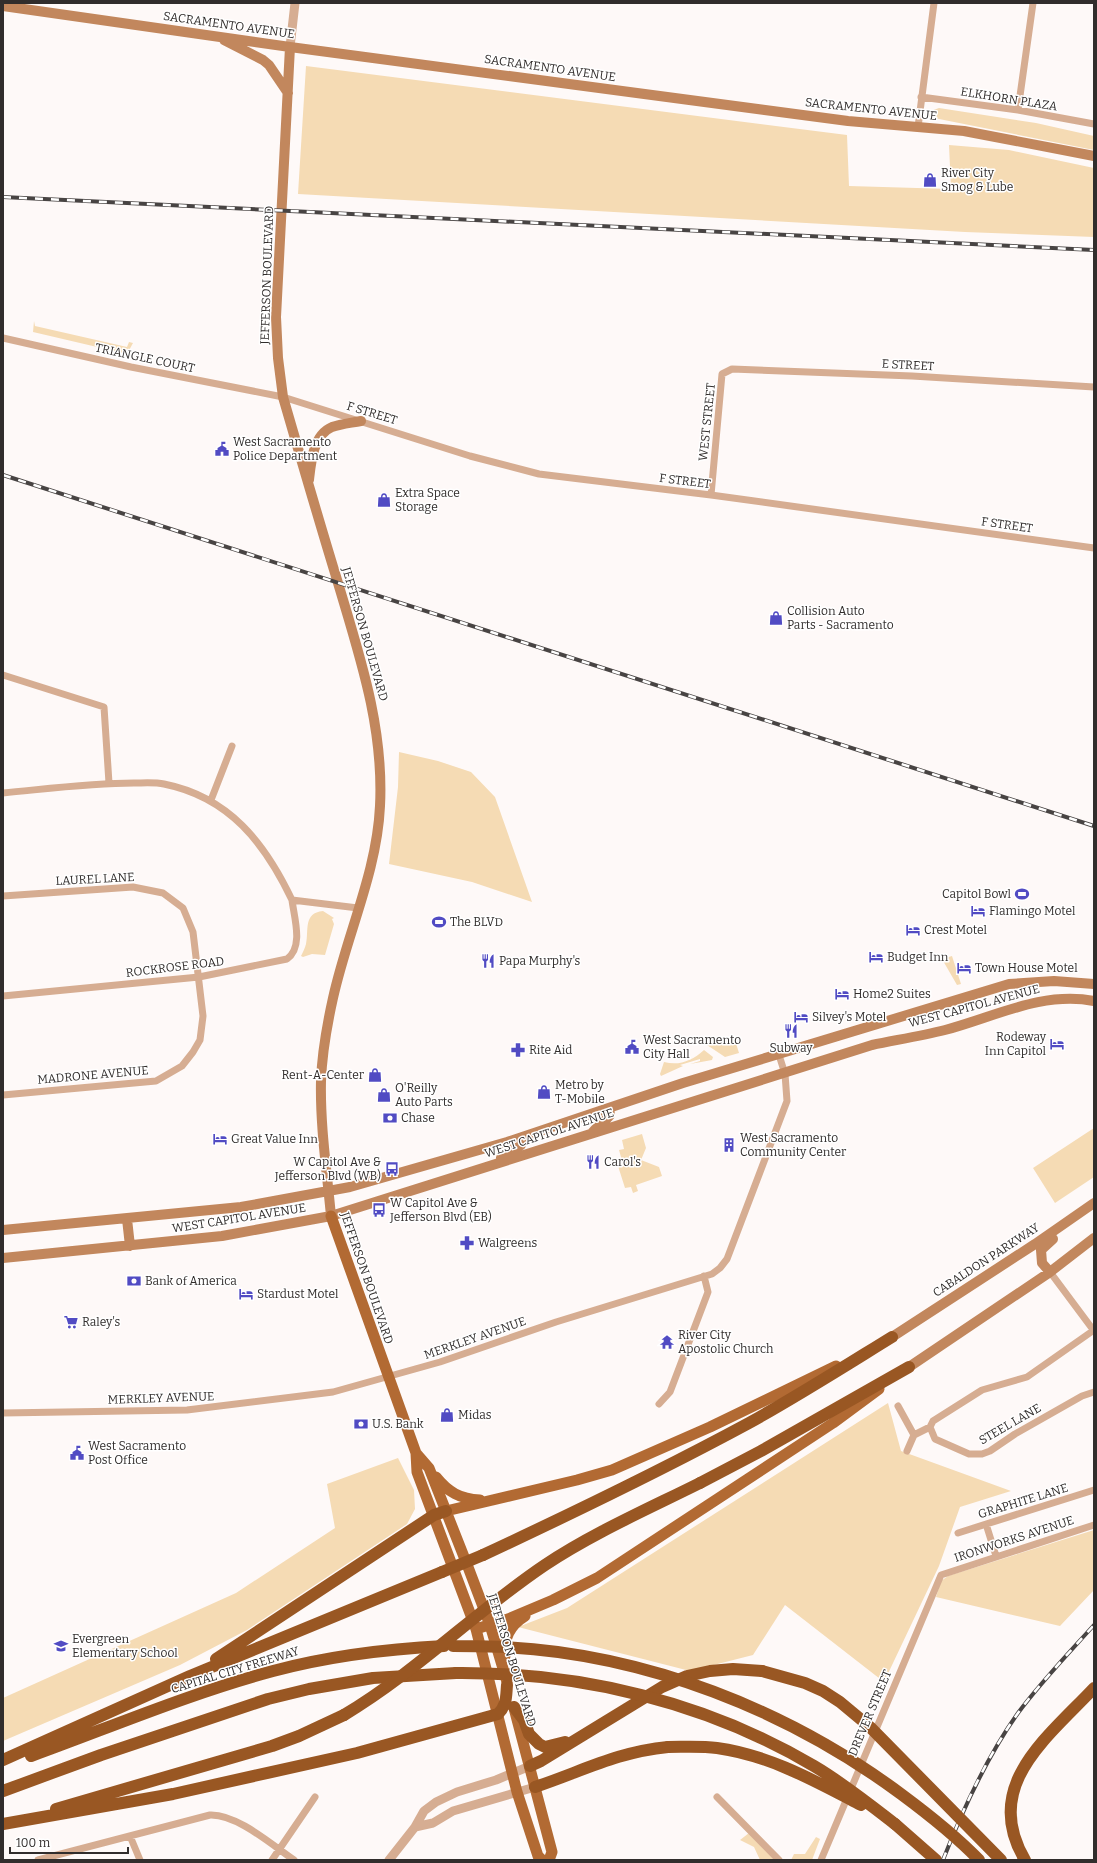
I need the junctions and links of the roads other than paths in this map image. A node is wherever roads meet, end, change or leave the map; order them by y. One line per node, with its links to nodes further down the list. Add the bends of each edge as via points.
1 (295, 3): 6 (street)
2 (934, 3): 8 (street)
3 (1033, 3): 9 (street)
4 (3, 6): 5 (main road, SACRAMENTO AVENUE)
5 (218, 37): 6 (main road, SACRAMENTO AVENUE); 7 (main road, via 263,60)
6 (290, 47): 7 (main road, JEFFERSON BOULEVARD); 11 (main road, SACRAMENTO AVENUE, via 848,121)
7 (288, 94): 16 (main road, JEFFERSON BOULEVARD, via 276,317)
8 (921, 97): 9 (street, ELKHORN PLAZA); 11 (street)
9 (1018, 110): 10 (street, ELKHORN PLAZA)
10 (1094, 124)
11 (918, 127): 12 (main road, SACRAMENTO AVENUE, via 964,131)
12 (1094, 156)
13 (3, 338): 16 (street, TRIANGLE COURT)
14 (722, 374): 15 (street, E STREET, via 732,369 777,370); 19 (street, WEST STREET)
15 (1094, 387)
16 (283, 397): 17 (street, F STREET); 18 (main road, JEFFERSON BOULEVARD)
17 (360, 421): 18 (main road, via 332,427 320,437 311,460); 19 (street, F STREET, via 470,456 539,474)
18 (309, 486): 28 (main road, JEFFERSON BOULEVARD, via 363,665 374,710 380,755 380,806 376,838)
19 (711, 495): 20 (street, F STREET)
20 (1094, 548)
21 (3, 675): 23 (street, via 104,707)
22 (232, 746): 25 (street)
23 (109, 783): 24 (street); 25 (street, via 163,783)
24 (3, 793)
25 (210, 800): 27 (street, via 238,821 261,846 278,871)
26 (3, 896): 29 (street, LAUREL LANE, via 133,886 163,893 183,908 192,932)
27 (292, 900): 28 (street); 29 (street, ROCKROSE ROAD, via 296,942 293,954 278,961)
28 (358, 908): 40 (main road, JEFFERSON BOULEVARD, via 334,992 322,1058 321,1083)
29 (200, 977): 31 (street, ROCKROSE ROAD); 35 (street, MADRONE AVENUE, via 203,1016 200,1040 182,1066 170,1074 156,1081)
30 (1094, 984): 33 (main road, WEST CAPITOL AVENUE, via 1054,980 1009,984)
31 (3, 996)
32 (1094, 1002): 34 (main road, WEST CAPITOL AVENUE, via 1066,998 1038,1001 945,1030 872,1045)
33 (779, 1055): 34 (street, MERKLEY AVENUE); 36 (main road, WEST CAPITOL AVENUE)
34 (785, 1074): 37 (main road, WEST CAPITOL AVENUE); 49 (street, MERKLEY AVENUE, via 787,1101 727,1259 720,1268)
35 (3, 1095)
36 (609, 1108): 37 (main road, via 609,1117); 38 (main road, WEST CAPITOL AVENUE)
37 (592, 1133): 39 (main road, WEST CAPITOL AVENUE)
38 (522, 1137): 39 (main road, via 521,1145); 40 (main road, WEST CAPITOL AVENUE, via 439,1163 350,1187)
39 (491, 1165): 42 (main road, WEST CAPITOL AVENUE)
40 (329, 1190): 42 (main road, JEFFERSON BOULEVARD); 43 (main road, WEST CAPITOL AVENUE, via 241,1207)
41 (1091, 1206): 48 (main road, via 1078,1222 1043,1246 1040,1257); 51 (main road, CABALDON PARKWAY)
42 (331, 1216): 46 (main road, WEST CAPITOL AVENUE, via 227,1236); 53 (main road, JEFFERSON BOULEVARD)
43 (127, 1219): 44 (main road, WEST CAPITOL AVENUE); 46 (main road)
44 (3, 1230)
45 (1094, 1238): 48 (main road)
46 (130, 1246): 47 (main road, WEST CAPITOL AVENUE)
47 (3, 1258)
48 (1050, 1272): 50 (street); 52 (main road)
49 (704, 1276): 53 (street, MERKLEY AVENUE); 55 (street, via 708,1292 670,1392)
50 (1094, 1330): 58 (street, via 1027,1377 982,1390 933,1421)
51 (892, 1337): 64 (main road, via 768,1400 612,1470); 76 (highway, bridge, via 812,1387 692,1454 579,1510 483,1555)
52 (909, 1367): 72 (main road, via 833,1423 622,1563); 91 (highway, bridge, via 761,1451 545,1565 399,1679 344,1715 272,1746)
53 (387, 1377): 57 (street, MERKLEY AVENUE, via 333,1392 187,1410); 61 (main road, JEFFERSON BOULEVARD)
54 (1094, 1392): 58 (street, STEEL LANE, via 1082,1396 982,1454 970,1454 935,1440)
55 (659, 1404)
56 (898, 1406): 59 (street)
57 (3, 1413)
58 (930, 1426): 59 (street)
59 (914, 1435): 60 (street)
60 (907, 1450)
61 (416, 1453): 62 (main road, JEFFERSON BOULEVARD); 66 (main road, JEFFERSON BOULEVARD, via 417,1472)
62 (429, 1468): 64 (main road, via 445,1488 459,1497 479,1500); 65 (main road, JEFFERSON BOULEVARD)
63 (1094, 1490): 67 (street, GRAPHITE LANE)
64 (503, 1498): 65 (main road)
65 (446, 1511): 66 (highway); 73 (main road, JEFFERSON BOULEVARD)
66 (434, 1516): 74 (main road, JEFFERSON BOULEVARD); 76 (highway)
67 (986, 1524): 69 (street, GRAPHITE LANE); 70 (street)
68 (1094, 1525): 70 (street, IRONWORKS AVENUE)
69 (958, 1533)
70 (996, 1556): 71 (street, IRONWORKS AVENUE)
71 (941, 1574): 104 (street, DREVER STREET)
72 (554, 1600): 73 (main road); 75 (main road, via 512,1626 506,1638)
73 (490, 1625): 74 (main road); 75 (main road, JEFFERSON BOULEVARD)
74 (476, 1629): 80 (main road, JEFFERSON BOULEVARD)
75 (503, 1668): 77 (main road, JEFFERSON BOULEVARD)
76 (190, 1676): 82 (highway)
77 (507, 1685): 79 (main road, JEFFERSON BOULEVARD); 80 (highway, via 504,1708)
78 (1094, 1688): 108 (highway, via 1024,1764 1013,1789 1010,1804 1011,1826)
79 (514, 1707): 81 (highway, via 524,1720 529,1734 539,1744 546,1747 554,1746); 84 (main road, JEFFERSON BOULEVARD)
80 (498, 1714): 85 (main road, JEFFERSON BOULEVARD); 91 (highway, via 319,1762 173,1794)
81 (578, 1739): 84 (highway); 107 (highway, bridge, via 662,1687 687,1676 733,1669 762,1671 805,1683 840,1702 870,1727)
82 (3, 1760)
83 (3, 1765): 106 (highway, CAPITAL CITY FREEWAY, bridge, via 273,1671 354,1654 453,1646 505,1647 568,1654 666,1676 766,1713 870,1771 930,1816)
84 (530, 1766): 85 (street); 86 (main road, JEFFERSON BOULEVARD)
85 (513, 1772): 88 (main road, JEFFERSON BOULEVARD); 93 (street, via 436,1802 424,1811)
86 (535, 1787): 88 (street); 92 (highway, bridge, via 609,1758 630,1753 668,1747 717,1748 780,1765); 102 (main road, JEFFERSON BOULEVARD, via 552,1852)
87 (3, 1791): 92 (highway, bridge, via 268,1699 309,1689 373,1678 456,1672 512,1674 573,1680 637,1694 746,1732 795,1756 846,1787)
88 (517, 1792): 93 (street, via 453,1811 433,1823); 101 (main road, JEFFERSON BOULEVARD, via 538,1856)
89 (315, 1797): 95 (street)
90 (717, 1797): 103 (street)
91 (3, 1824)
92 (895, 1824): 105 (highway)
93 (415, 1827): 100 (street)
94 (130, 1836): 95 (street, via 210,1815 221,1815 239,1823); 96 (street); 97 (street)
95 (279, 1850): 98 (street); 99 (street)
96 (38, 1860)
97 (140, 1860)
98 (272, 1860)
99 (294, 1860)
100 (389, 1860)
101 (542, 1860)
102 (549, 1860)
103 (779, 1860)
104 (821, 1860)
105 (936, 1860)
106 (979, 1860)
107 (1001, 1860)
108 (1025, 1860)

